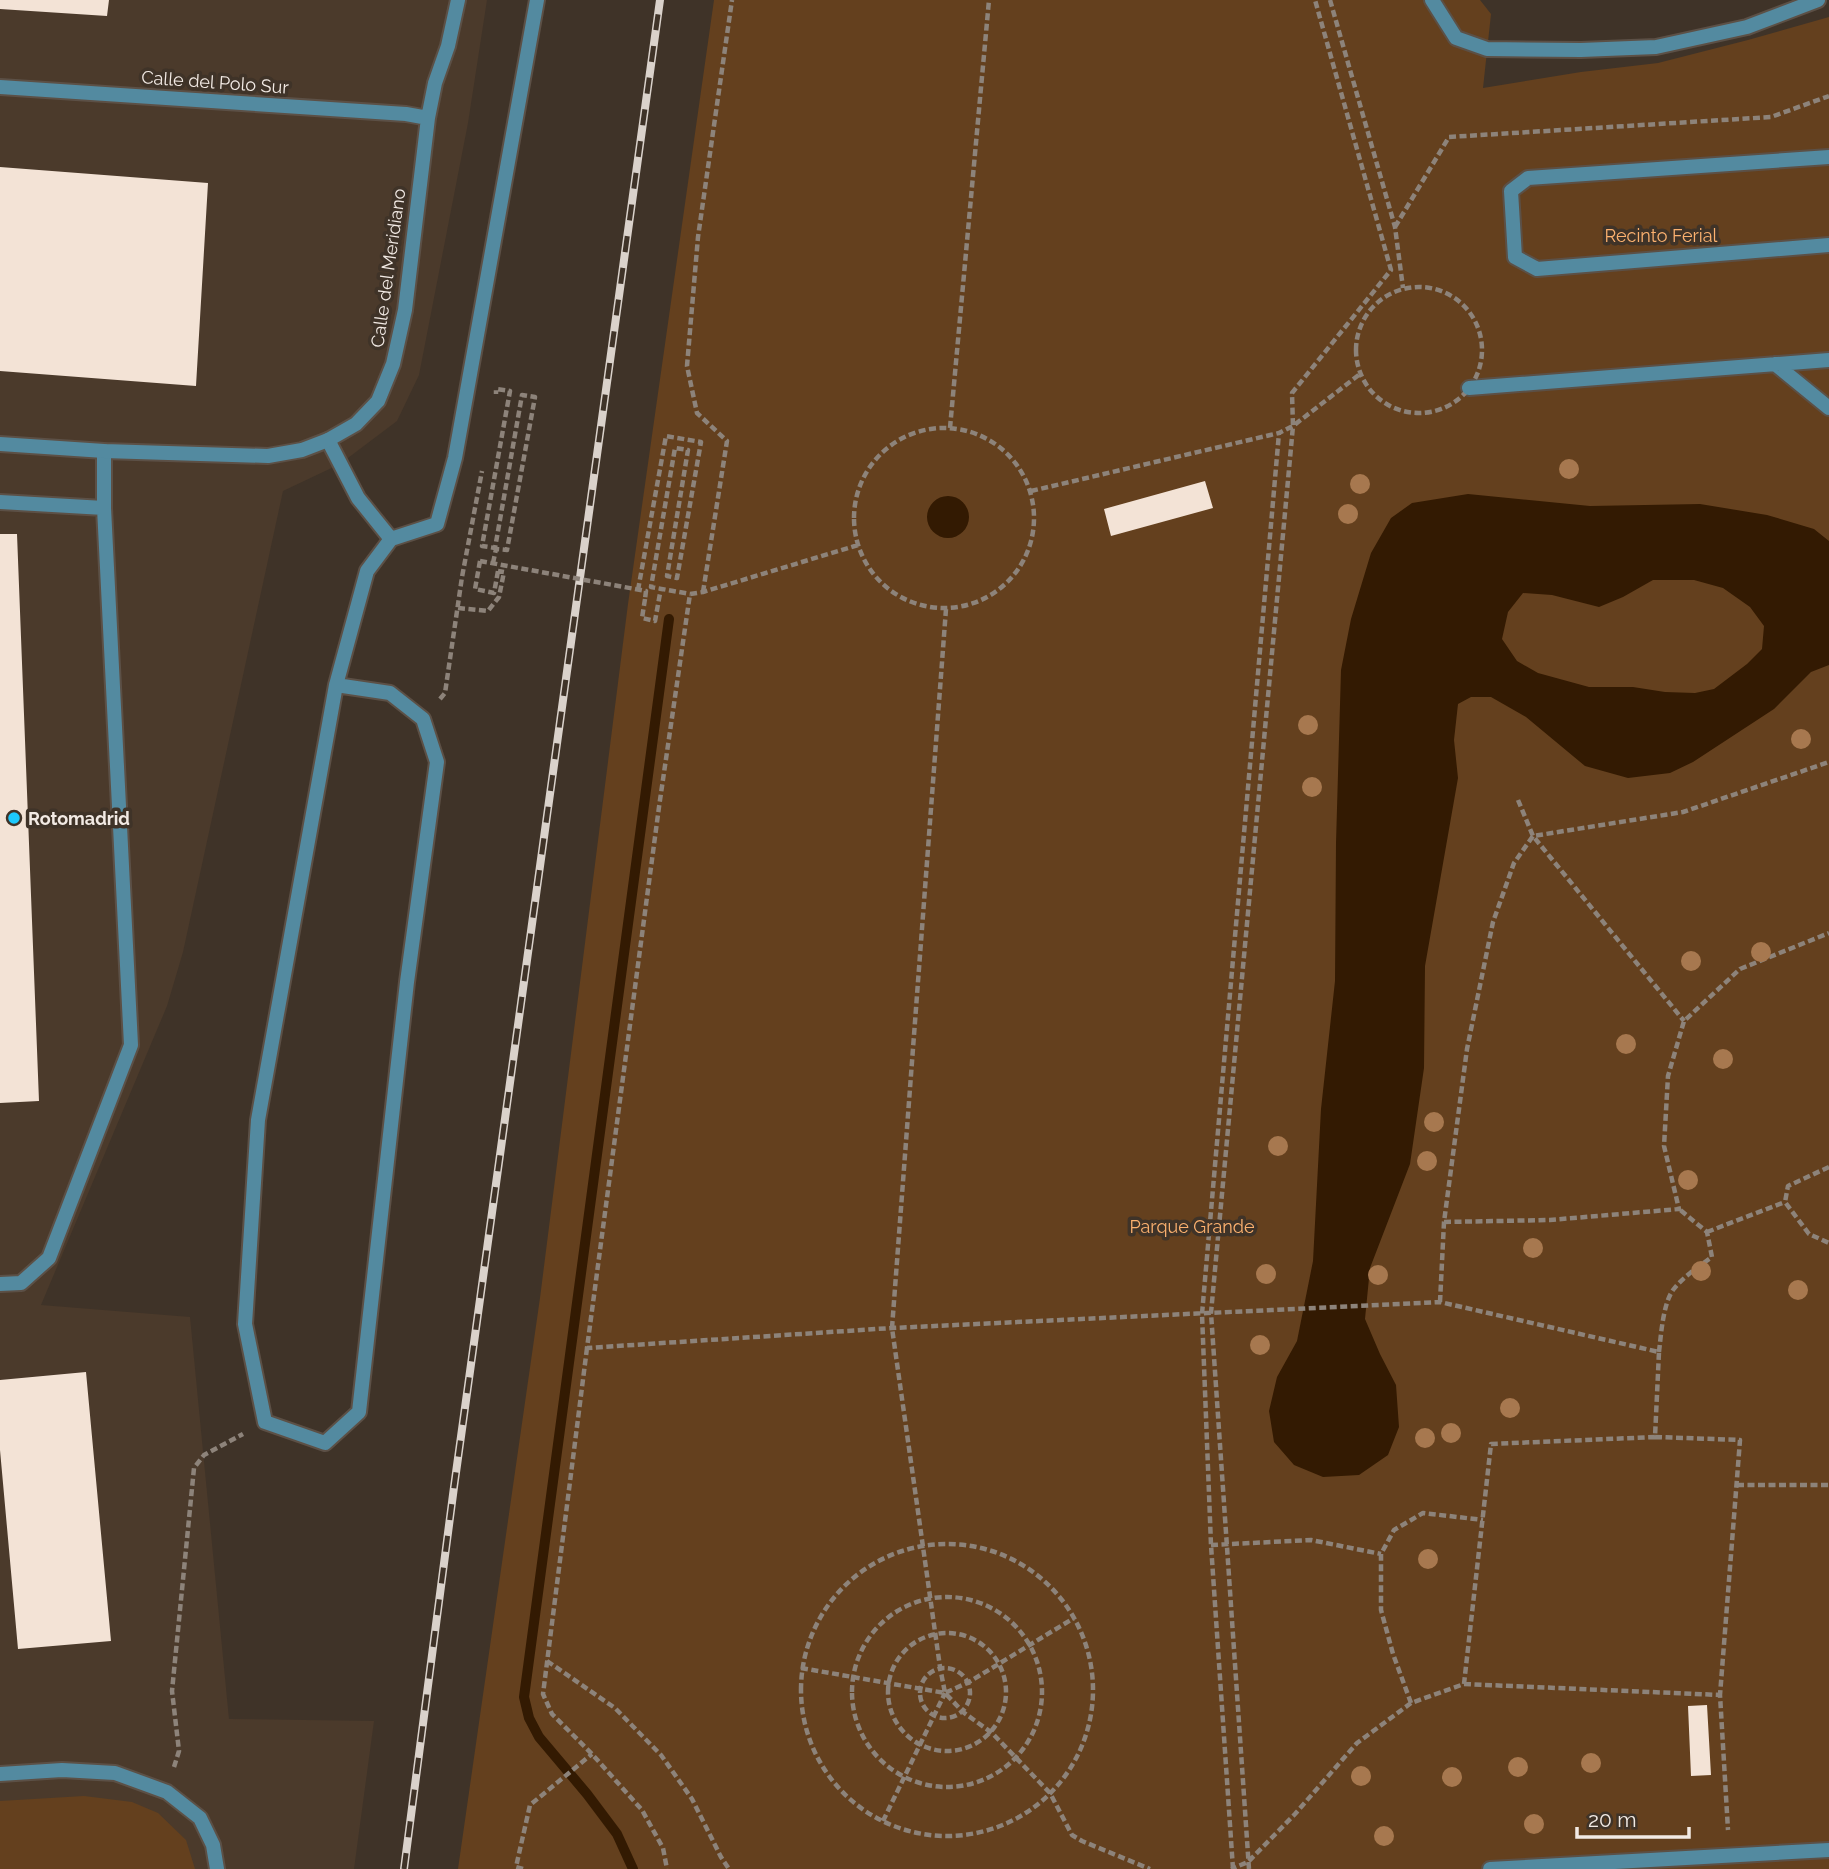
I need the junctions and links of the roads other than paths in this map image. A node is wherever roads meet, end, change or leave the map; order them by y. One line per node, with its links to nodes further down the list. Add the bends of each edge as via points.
1 (458, 0): 6 (street, Calle del Meridiano)
2 (537, 0): 18 (street, via 455,458 437,524)
3 (1432, 0): 4 (street, via 1456,38 1487,50 1656,47 1747,27)
4 (1818, 0)
5 (0, 87): 6 (street, Calle del Polo Sur)
6 (428, 118): 13 (street, Calle del Meridiano, via 393,365 378,401 356,424)
7 (1829, 157): 8 (street, via 1528,178 1511,191 1515,257 1537,269)
8 (1829, 245)
9 (1829, 360): 10 (street)
10 (1775, 364): 11 (street); 12 (street)
11 (1469, 388)
12 (1829, 408)
13 (328, 440): 15 (street, Calle del Meridiano, via 268,456); 18 (street, via 358,498)
14 (0, 444): 15 (street, Calle del Meridiano)
15 (104, 451): 17 (street)
16 (0, 502): 17 (street)
17 (104, 508): 20 (street, via 131,1045 49,1258 21,1283)
18 (391, 539): 19 (street, via 367,571)
19 (336, 685): 19 (street, via 258,1120 245,1324 265,1422 326,1443 359,1412 407,982 437,762 423,719 390,693)
20 (0, 1284)
21 (0, 1774): 23 (street, via 115,1773 167,1792 201,1818)
22 (1829, 1850): 24 (street)
23 (217, 1869)
24 (1490, 1869)

